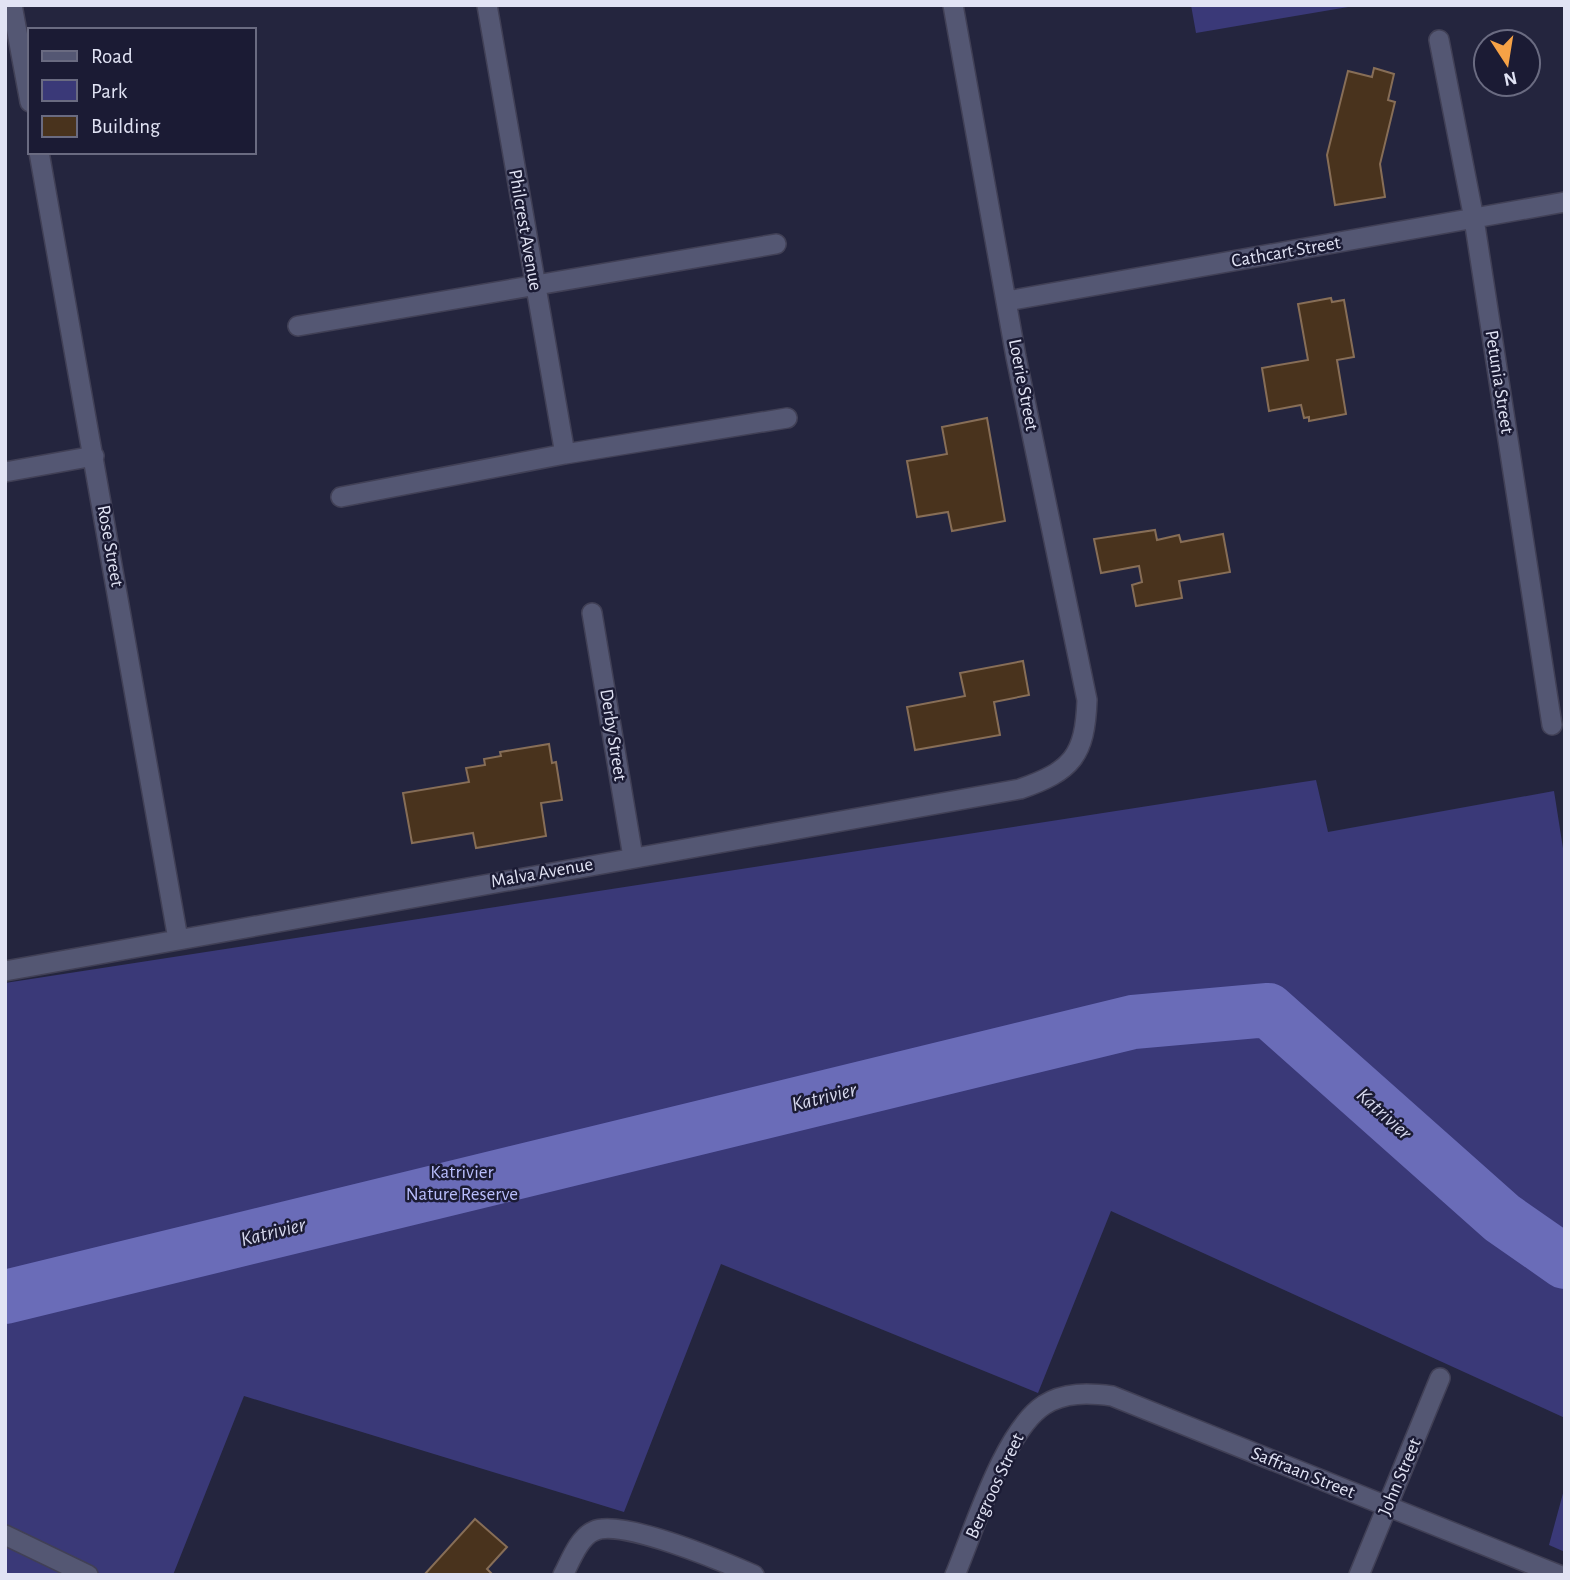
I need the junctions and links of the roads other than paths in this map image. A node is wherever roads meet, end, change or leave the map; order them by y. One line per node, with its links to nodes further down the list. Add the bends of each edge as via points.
1 (12, 5): 5 (street)
2 (487, 5): 10 (street, Philcrest Avenue)
3 (953, 5): 11 (street, Loerie Street)
4 (1439, 40): 8 (street, Petunia Street)
5 (28, 91)
6 (39, 154): 15 (street, Rose Street)
7 (1565, 202): 8 (street, Cathcart Street)
8 (1474, 219): 11 (street, Cathcart Street); 19 (street, Petunia Street)
9 (776, 244): 10 (street)
10 (534, 286): 12 (street); 14 (street, Philcrest Avenue)
11 (1007, 301): 20 (street, Loerie Street, via 1087,700 1086,726)
12 (298, 326)
13 (787, 418): 14 (street)
14 (565, 454): 17 (street)
15 (94, 456): 16 (street); 22 (street, Rose Street)
16 (5, 472)
17 (341, 497)
18 (593, 613): 21 (street, Derby Street)
19 (1552, 725)
20 (1073, 762): 21 (street, Malva Avenue, via 1050,778 1020,789)
21 (633, 857): 22 (street, Malva Avenue)
22 (178, 939): 23 (street, Malva Avenue)
23 (5, 971)
24 (1440, 1378): 26 (street, John Street)
25 (1045, 1404): 26 (street, Saffraan Street, via 1068,1395 1112,1396); 31 (street, Bergroos Street, via 1026,1421 1006,1451)
26 (1387, 1507): 32 (street, John Street); 33 (street, Saffraan Street)
27 (5, 1535): 28 (street)
28 (88, 1575)
29 (563, 1575): 30 (street, via 583,1540 594,1531 614,1528 647,1535)
30 (754, 1575)
31 (955, 1575)
32 (1359, 1575)
33 (1559, 1575)

